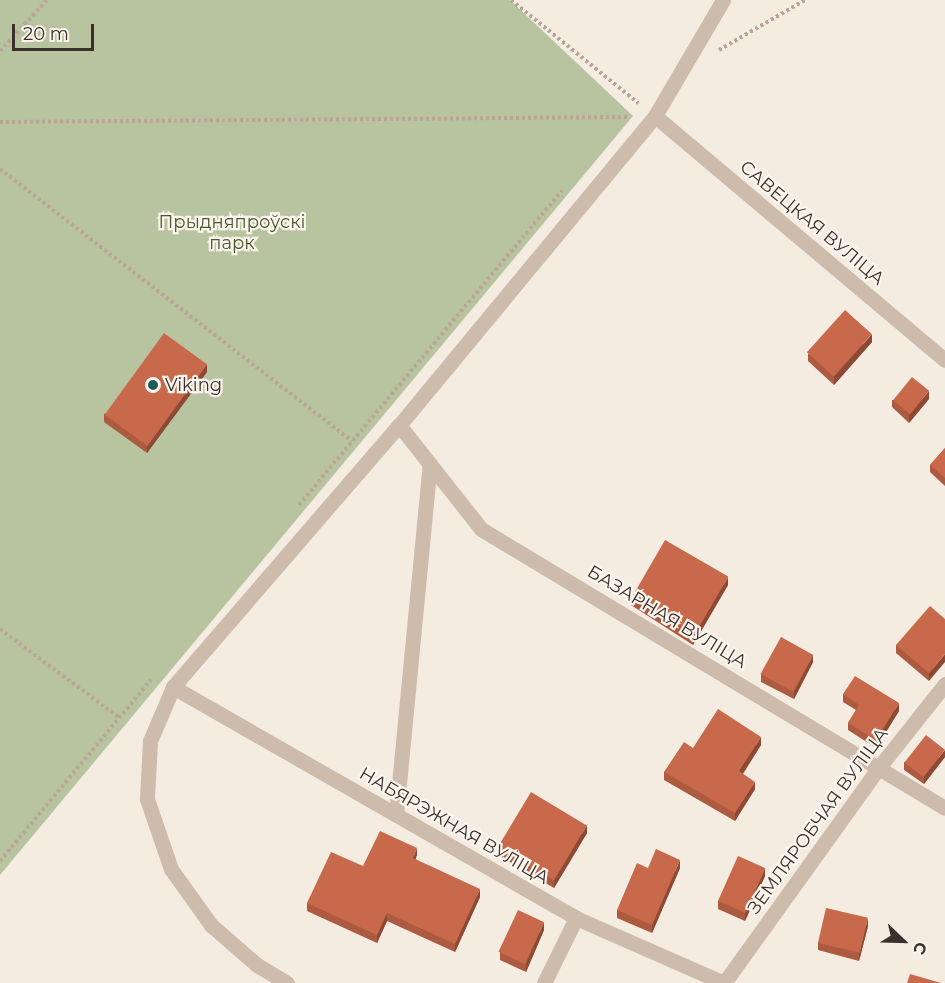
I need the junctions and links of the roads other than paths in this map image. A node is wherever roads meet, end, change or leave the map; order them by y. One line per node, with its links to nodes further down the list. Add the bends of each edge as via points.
1 (723, 0): 2 (street)
2 (655, 116): 3 (street, САВЕЦКАЯ ВУЛІЦА); 4 (street)
3 (945, 360)
4 (399, 425): 5 (street, БАЗАРНАЯ ВУЛІЦА); 7 (street)
5 (430, 464): 8 (street, БАЗАРНАЯ ВУЛІЦА, via 482,529); 10 (street)
6 (945, 684): 8 (street, ЗЕМЛЯРОБЧАЯ ВУЛІЦА)
7 (173, 687): 10 (street, НАБЯРЭЖНАЯ ВУЛІЦА); 12 (street, via 150,741 147,799 171,869 211,925 257,965)
8 (880, 766): 9 (street, БАЗАРНАЯ ВУЛІЦА); 14 (street, ЗЕМЛЯРОБЧАЯ ВУЛІЦА)
9 (945, 808)
10 (396, 815): 11 (street, НАБЯРЭЖНАЯ ВУЛІЦА)
11 (576, 918): 13 (street); 14 (street, НАБЯРЭЖНАЯ ВУЛІЦА)
12 (287, 983)
13 (544, 983)
14 (724, 983)

